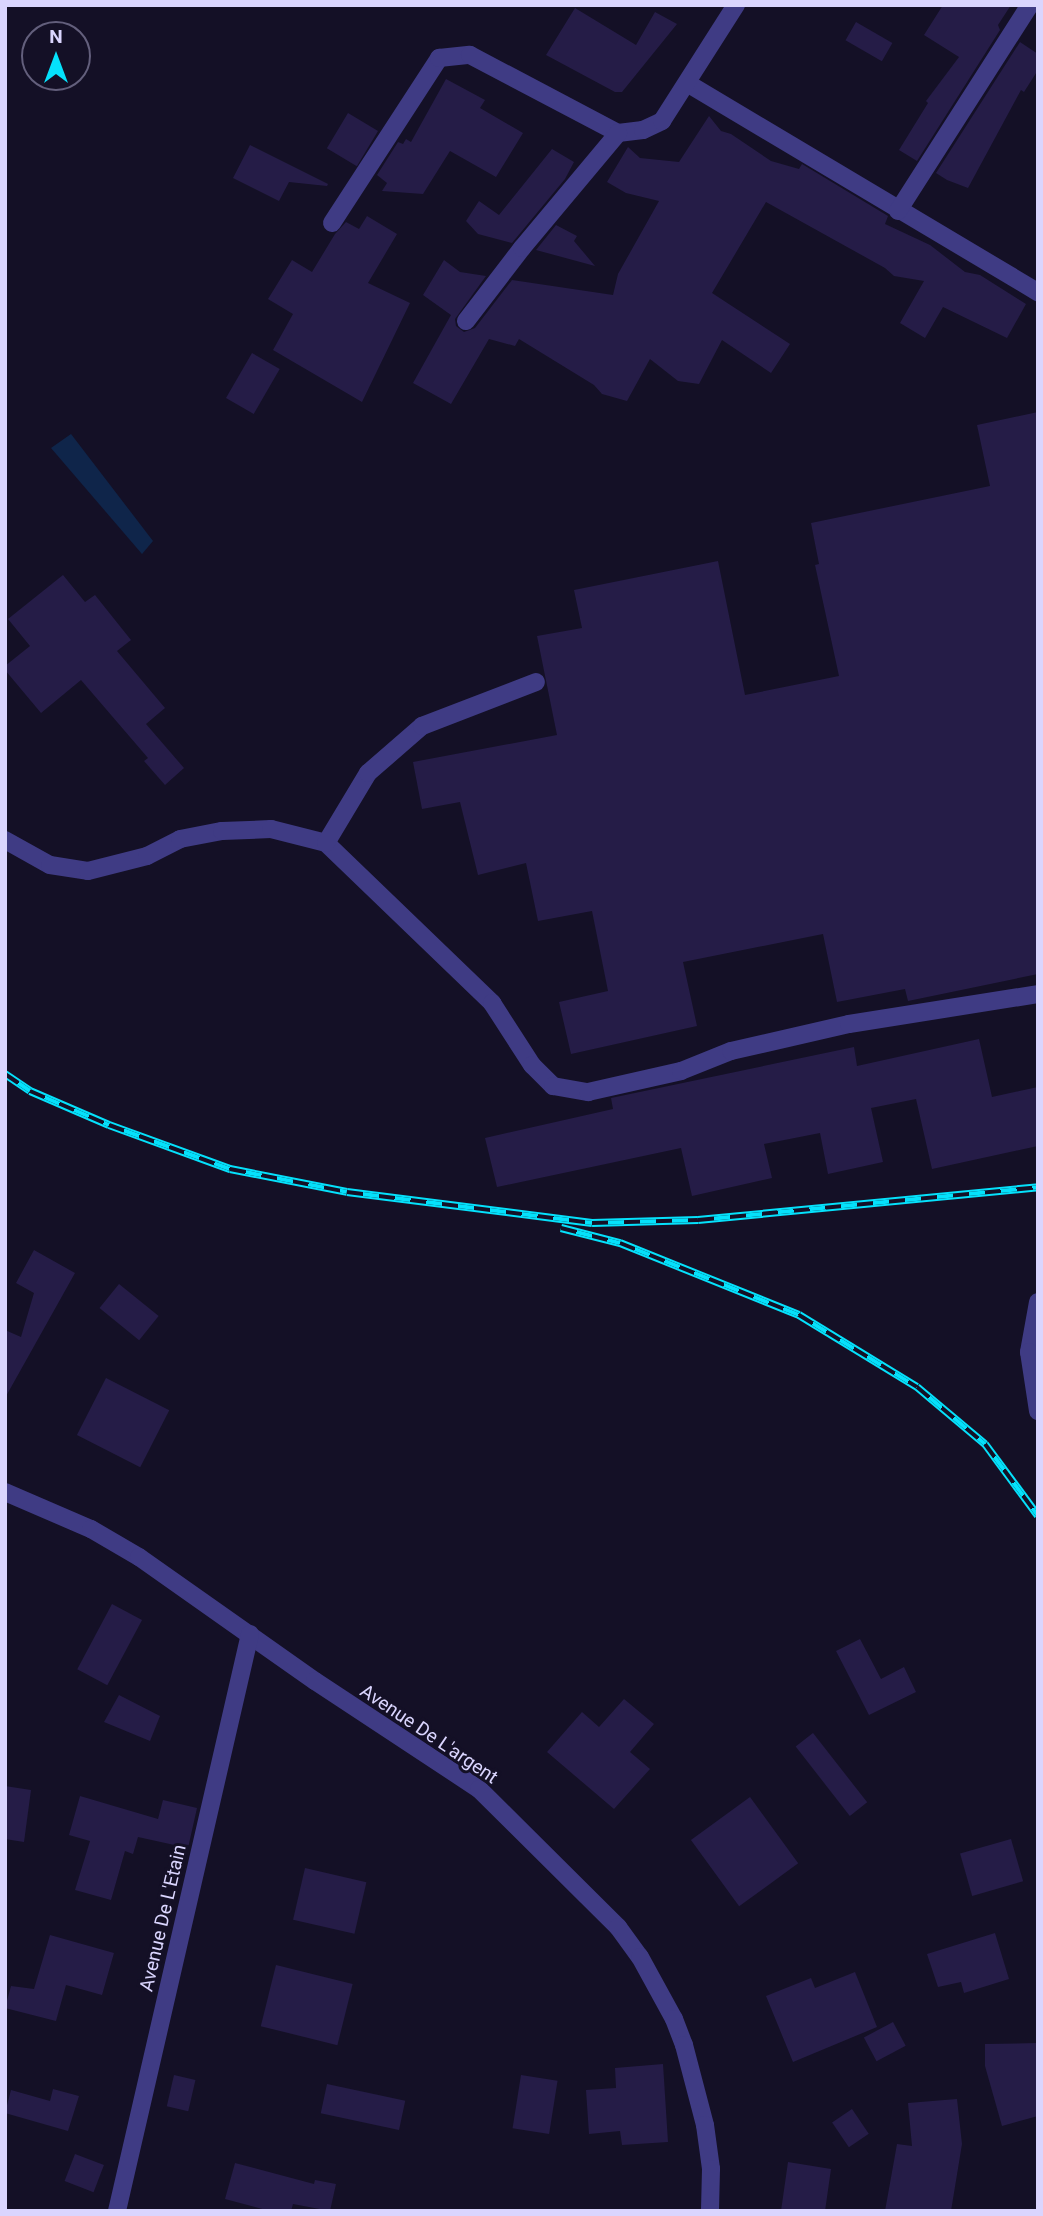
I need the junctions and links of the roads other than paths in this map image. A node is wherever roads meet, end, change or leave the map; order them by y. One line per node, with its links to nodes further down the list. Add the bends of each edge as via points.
1 (736, 5): 3 (street)
2 (1031, 8): 5 (street)
3 (687, 83): 4 (street, via 662,121 643,130); 5 (street)
4 (618, 133): 6 (street, via 470,55 439,58); 8 (street)
5 (898, 211): 7 (street)
6 (332, 223)
7 (1038, 292)
8 (466, 321)
9 (536, 682): 11 (street, via 422,726 368,773)
10 (5, 840): 11 (street, via 50,865 88,872 147,856 180,839 222,831 271,829)
11 (326, 843): 12 (street, via 492,1003 532,1065 553,1086 588,1092 681,1071 731,1051 849,1024)
12 (1038, 993)
13 (1038, 1302): 14 (street, via 1030,1352)
14 (1038, 1411)
15 (5, 1492): 16 (street, Avenue De L'argent, via 91,1529)
16 (250, 1634): 17 (street, Avenue De L'Etain); 18 (street, Avenue De L'argent, via 479,1789 618,1927 674,2019 687,2056 705,2125)
17 (117, 2211)
18 (710, 2211)

